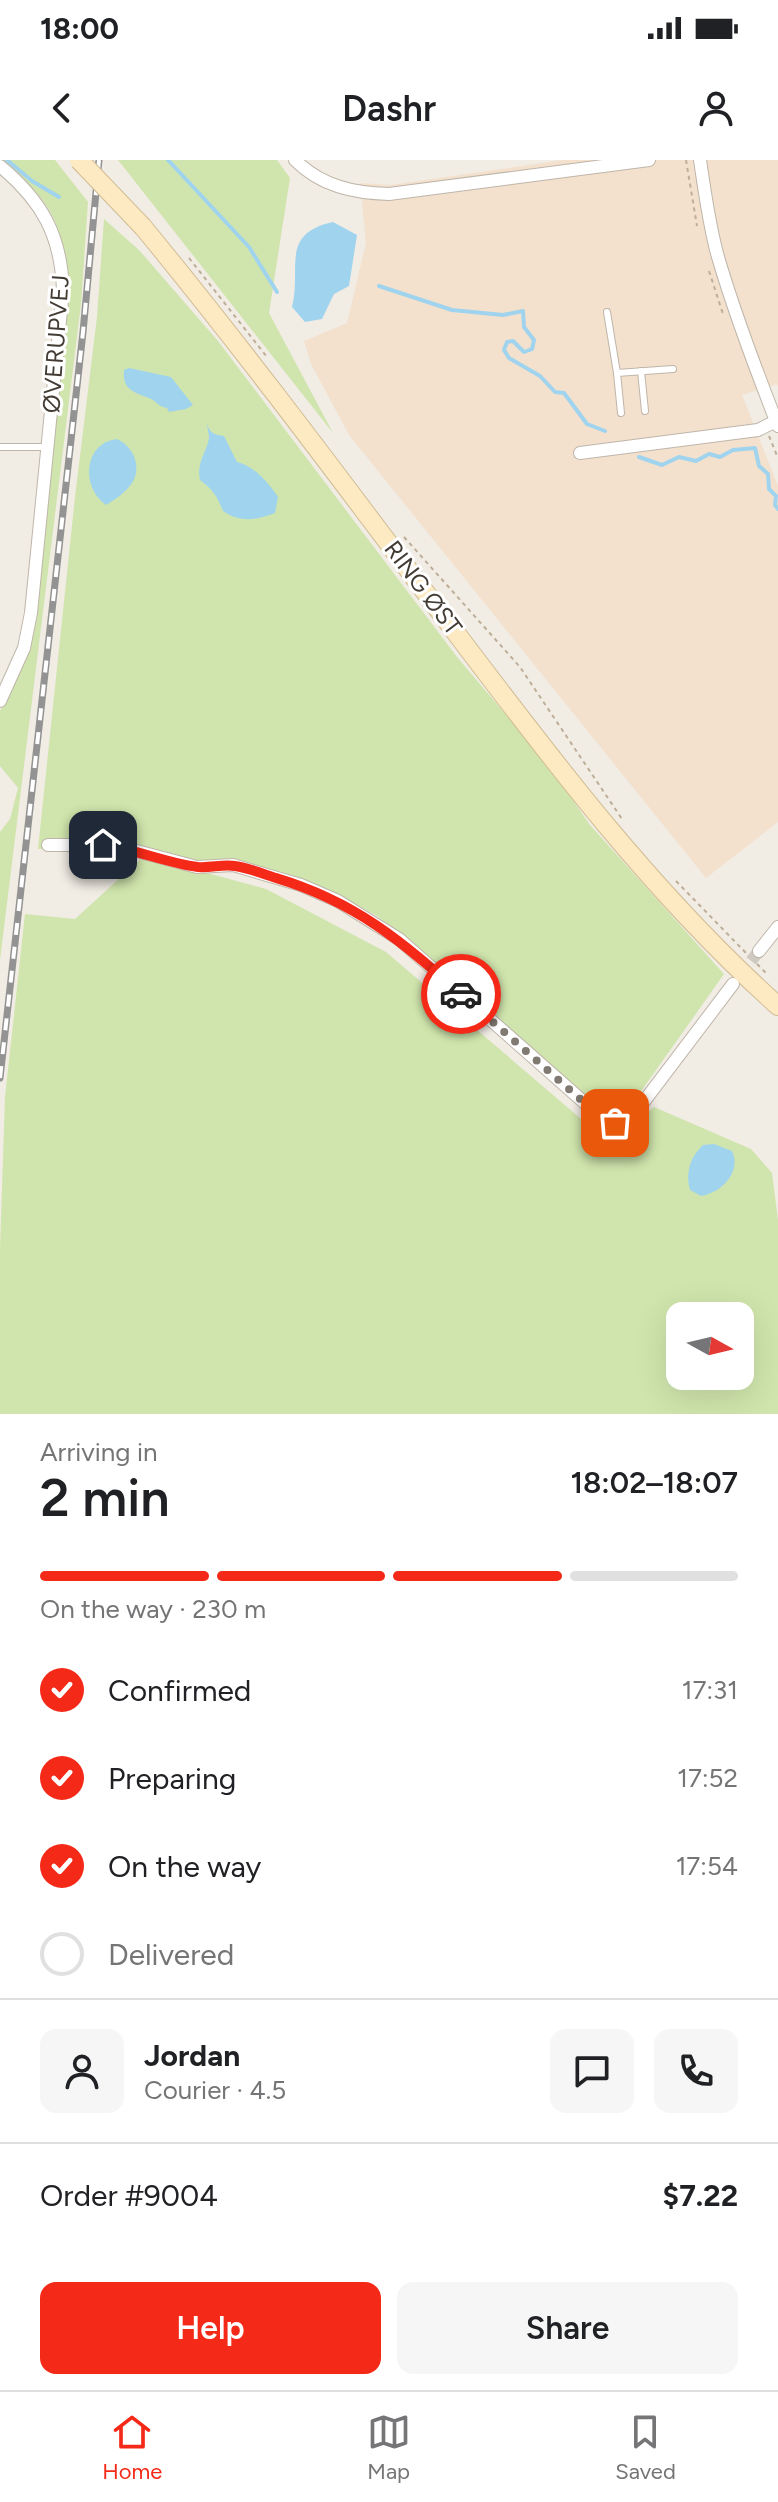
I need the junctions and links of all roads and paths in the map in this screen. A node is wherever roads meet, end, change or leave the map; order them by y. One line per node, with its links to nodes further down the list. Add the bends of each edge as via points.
1 (79, 160): 27 (main road, RING ØST, bridge, via 143,227 231,335 554,762 680,908)
2 (295, 160): 3 (street, via 327,183 360,193 389,194)
3 (649, 160)
4 (700, 160): 14 (street, via 717,255)
5 (0, 166): 16 (street, ØVERUPVEJ, via 34,199 62,265)
6 (182, 250): 8 (path)
7 (607, 312): 11 (lane)
8 (266, 355)
9 (673, 369): 10 (lane)
10 (641, 371): 11 (lane); 12 (lane)
11 (617, 373): 13 (lane)
12 (645, 411)
13 (621, 413)
14 (777, 424): 17 (street)
15 (0, 447): 16 (lane, ØVERUPVEJ)
16 (48, 447): 19 (street, ØVERUPVEJ, via 31,613 24,648)
17 (580, 453)
18 (405, 538): 20 (path, via 520,667)
19 (0, 701)
20 (621, 819)
21 (48, 845): 26 (street, via 103,845 197,867 233,865 338,901 399,939 603,1119 615,1123 636,1112)
22 (671, 876): 25 (path)
23 (778, 927): 24 (street)
24 (759, 951)
25 (773, 979)
26 (733, 984)
27 (778, 1006)

